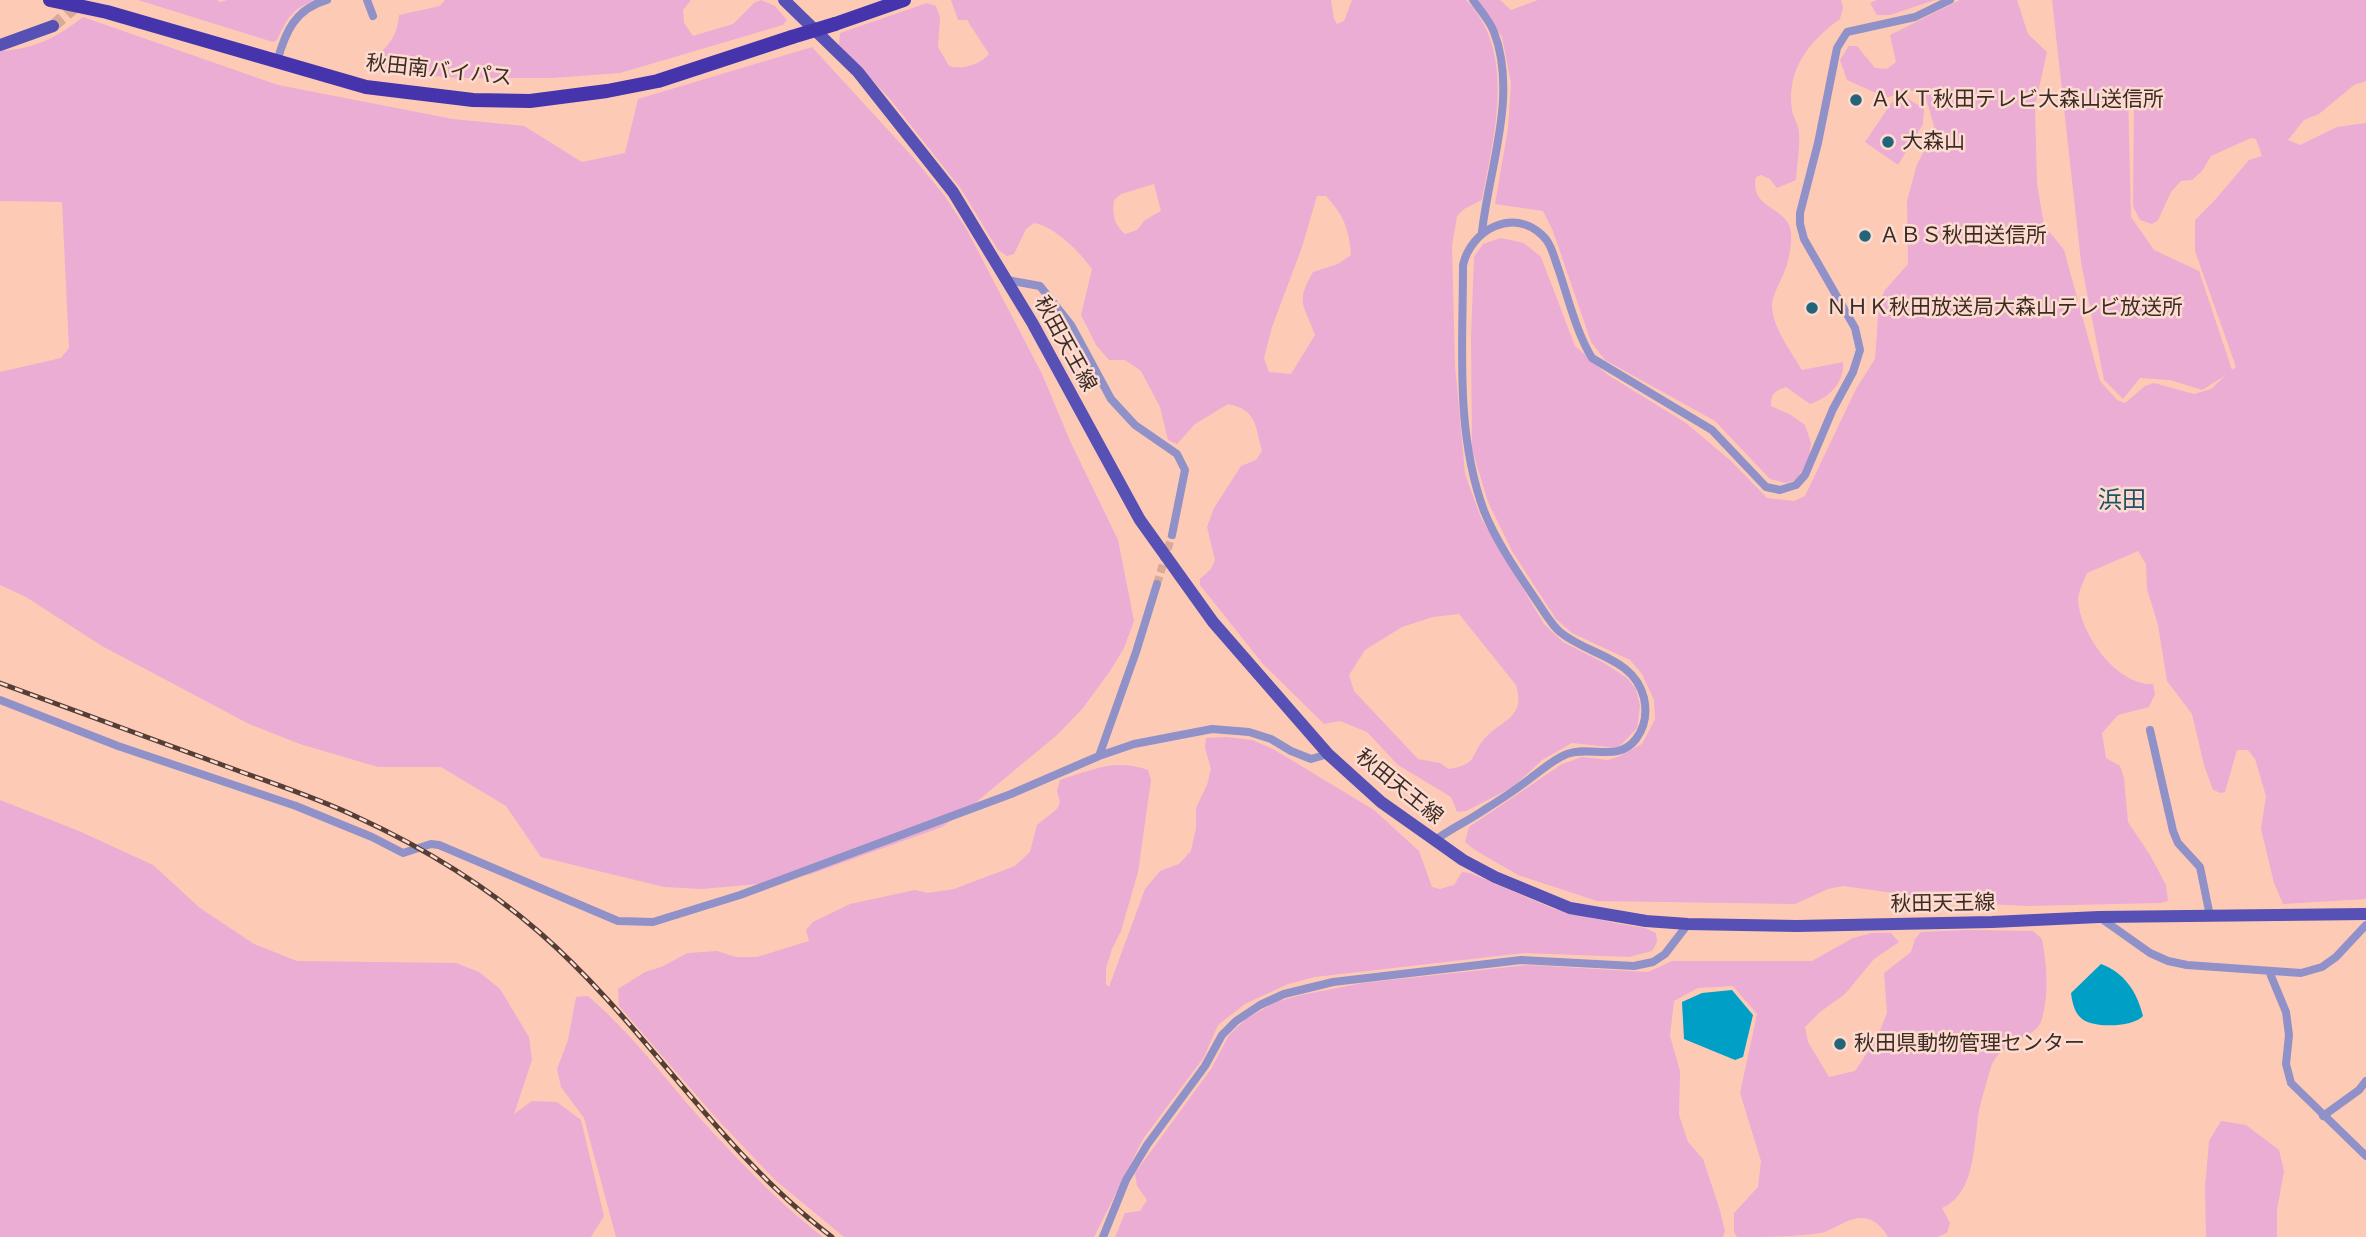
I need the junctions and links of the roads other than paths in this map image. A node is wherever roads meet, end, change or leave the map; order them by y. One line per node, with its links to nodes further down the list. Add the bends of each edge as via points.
1 (50, 0): 9 (highway, 秋田南バイパス)
2 (77, 0): 9 (highway)
3 (327, 0): 13 (street, via 291,22)
4 (367, 0): 10 (street)
5 (784, 0): 15 (main road, 秋田天王線, via 866,82 953,192)
6 (904, 0): 13 (highway, 秋田南バイパス, bridge, via 658,81 530,101 472,100 366,87)
7 (1473, 0): 14 (street, via 1494,31 1504,99)
8 (1950, 0): 14 (street, via 1915,17 1849,31 1838,48 1800,224 1855,328 1860,350 1805,475 1789,489 1766,487 1712,430 1592,359 1550,247 1539,233 1516,223)
9 (107, 12): 13 (highway, 秋田南バイパス)
10 (373, 16)
11 (53, 26): 12 (main road)
12 (0, 45)
13 (277, 62)
14 (1482, 232): 22 (street, via 1472,242 1463,265 1463,415 1485,513 1558,632 1622,665 1634,676 1646,708 1636,739 1623,750 1568,753)
15 (1007, 280): 16 (street, via 1041,286 1071,325 1111,399 1135,425 1177,453 1185,470); 20 (main road, 秋田天王線, via 1140,520 1213,622)
16 (1172, 535)
17 (1157, 584): 21 (street)
18 (0, 700): 21 (street, via 118,746 296,806 403,853 439,845 618,921 653,922 740,895 1011,794)
19 (2150, 730): 24 (street, via 2173,831 2200,867)
20 (1328, 754): 21 (street, via 1311,759 1249,732 1212,729 1134,744); 22 (main road, 秋田天王線, via 1381,803)
21 (1099, 756)
22 (1434, 841): 26 (main road, 秋田天王線, via 1495,877 1570,908)
23 (2366, 914): 24 (main road, 秋田天王線)
24 (2210, 916): 25 (main road, 秋田天王線)
25 (2099, 917): 26 (main road, 秋田天王線, via 1979,923); 28 (street, via 2168,961)
26 (1688, 924): 32 (street, via 1665,954 1634,967 1521,960 1333,982 1259,1005 1222,1035 1147,1145)
27 (2366, 925): 28 (street, via 2322,967 2301,973)
28 (2269, 971): 30 (street, via 2286,1012 2286,1064 2291,1083)
29 (2366, 1081): 30 (street)
30 (2323, 1116): 31 (street)
31 (2366, 1156)
32 (1102, 1237)

